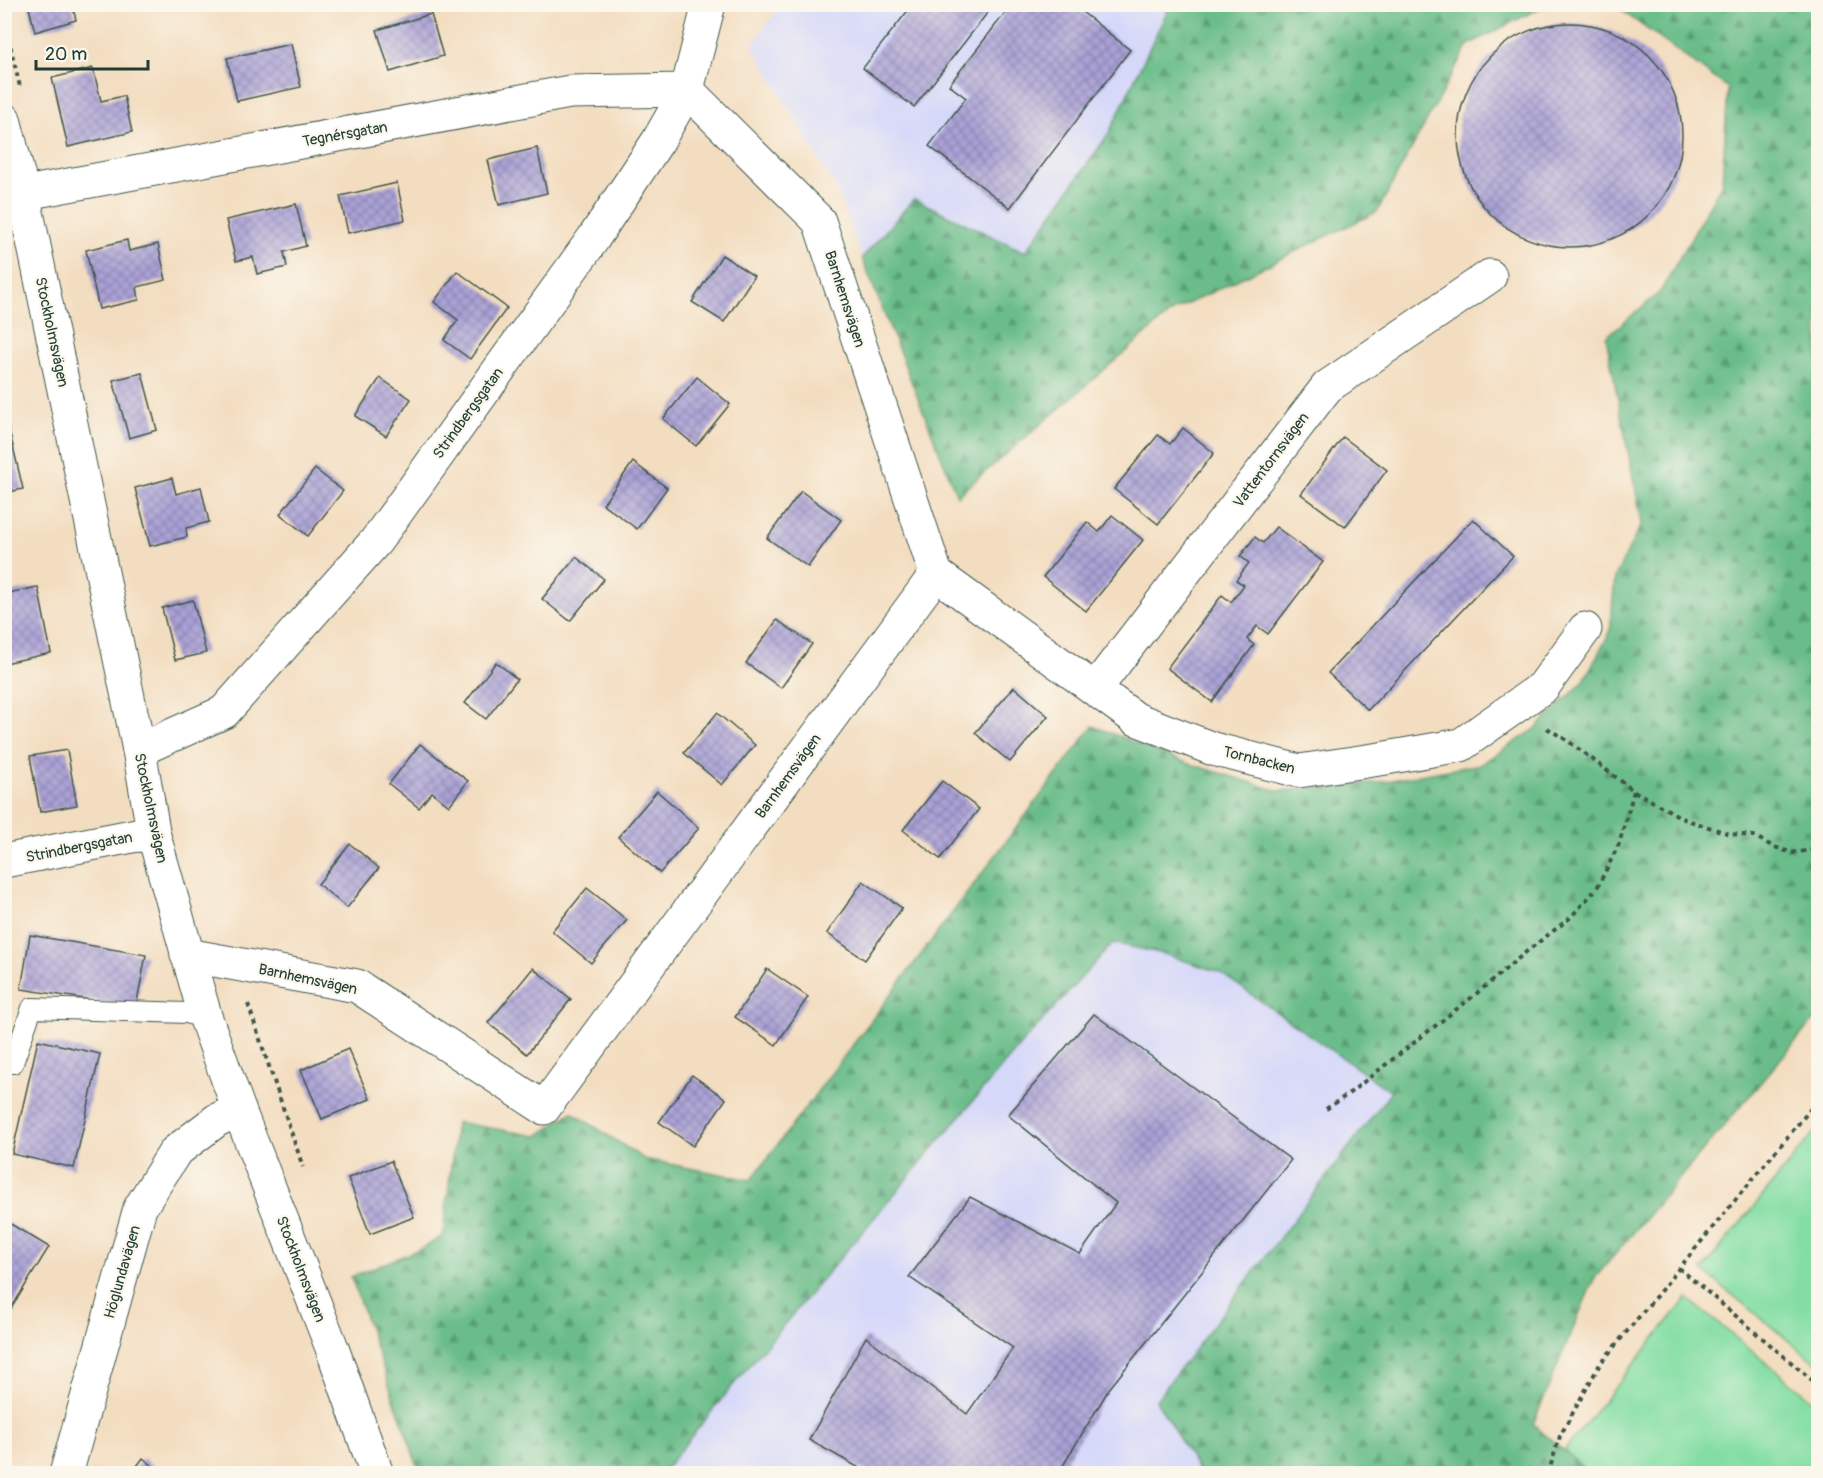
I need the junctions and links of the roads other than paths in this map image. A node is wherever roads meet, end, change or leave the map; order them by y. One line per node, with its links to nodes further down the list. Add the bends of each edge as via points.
1 (709, 4): 2 (street, Strindbergsgatan)
2 (687, 90): 4 (street, Tegnérsgatan, via 570,92); 6 (street, Barnhemsvägen, via 819,221); 9 (street, Strindbergsgatan, via 593,239 376,541 224,712)
3 (4, 119): 4 (street, Stockholmsvägen)
4 (14, 195): 9 (street, Stockholmsvägen)
5 (1490, 276): 8 (street, Vattentornsvägen, via 1326,387)
6 (936, 574): 8 (street, Tornbacken); 12 (street, Barnhemsvägen, via 544,1108 357,986)
7 (1585, 629): 8 (street, Tornbacken, via 1543,687 1461,745 1299,771 1213,749 1136,719)
8 (1095, 689)
9 (139, 750): 10 (street, Stockholmsvägen)
10 (154, 836): 11 (street, Strindbergsgatan, via 137,835); 12 (street, Stockholmsvägen)
11 (4, 861)
12 (187, 955): 13 (street, Stockholmsvägen)
13 (206, 1019): 14 (lane, via 187,1013 32,1008); 15 (street, Stockholmsvägen)
14 (13, 1063)
15 (239, 1110): 16 (street, Höglundavägen, via 217,1120 175,1152 140,1208); 17 (street, Stockholmsvägen)
16 (66, 1473)
17 (376, 1473)

